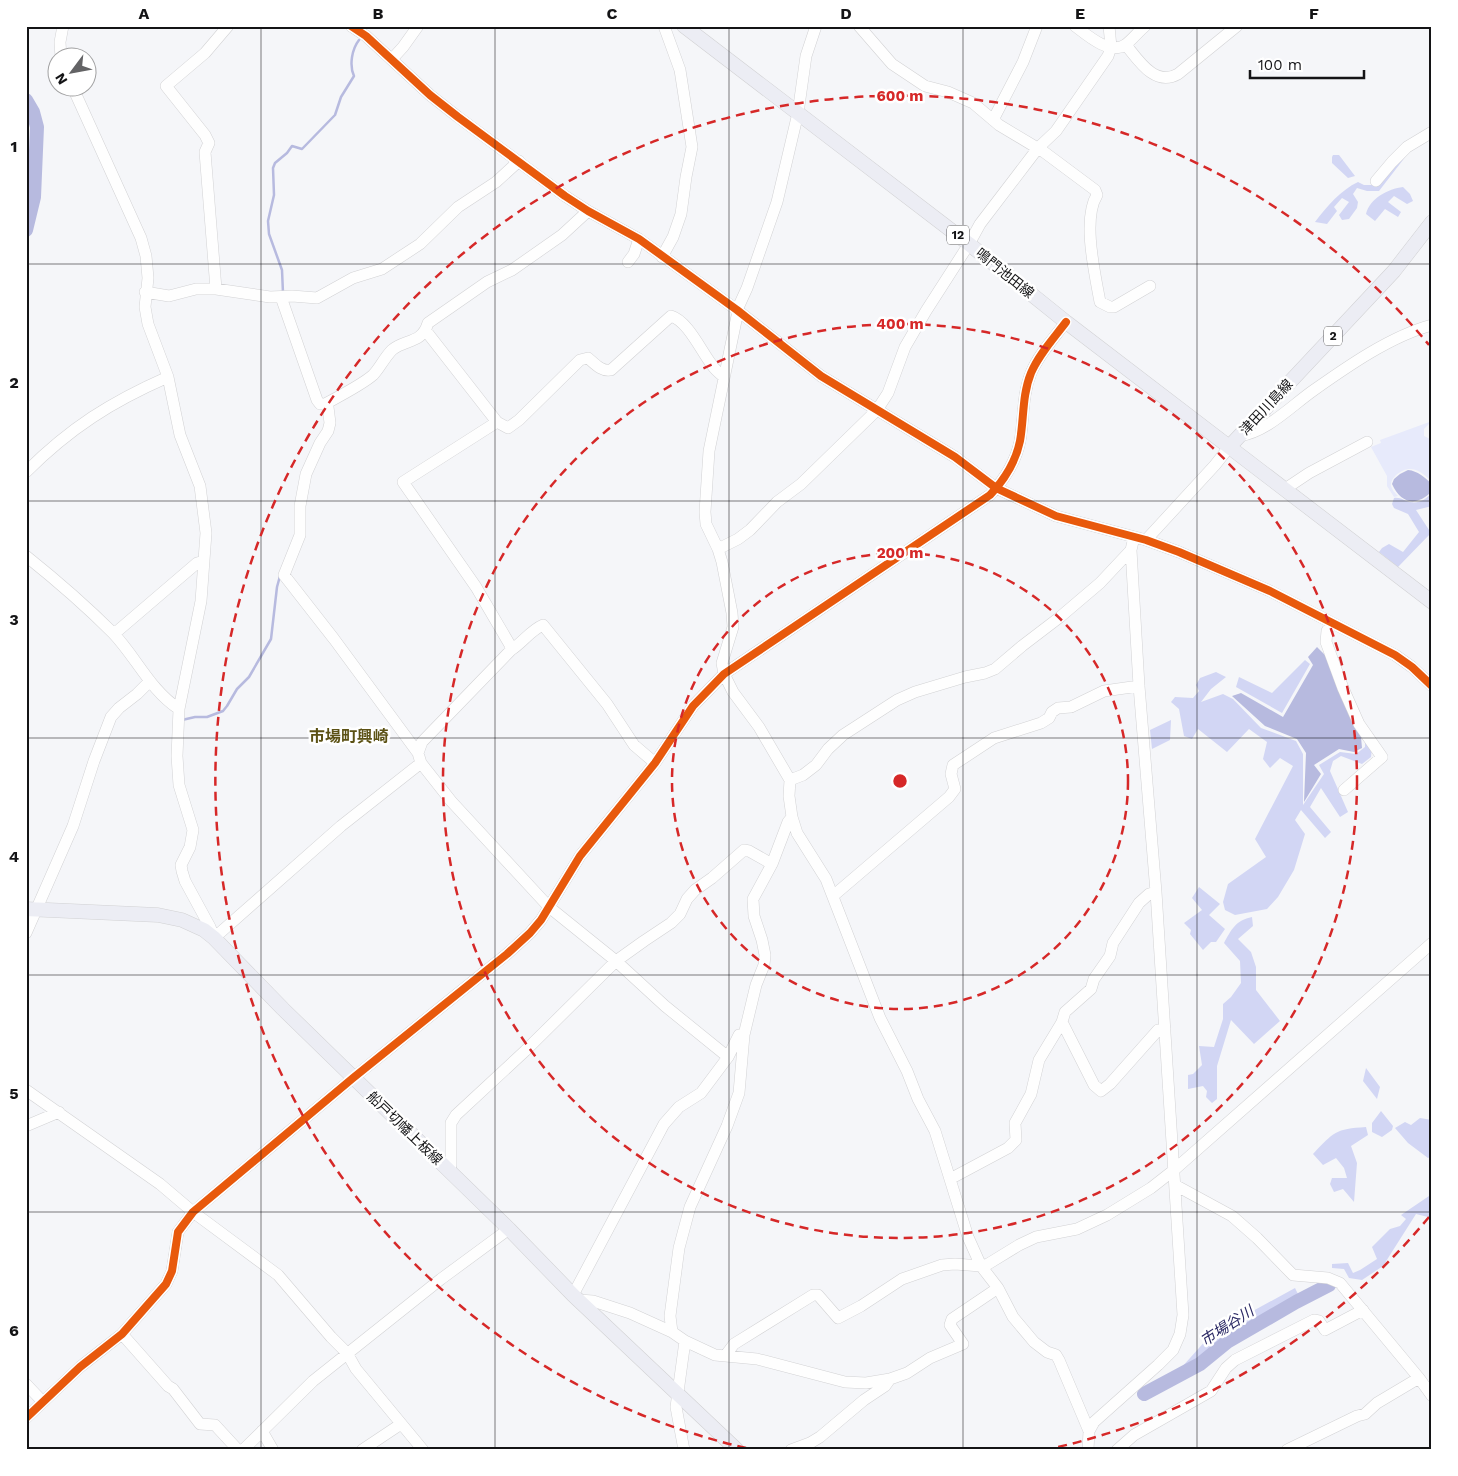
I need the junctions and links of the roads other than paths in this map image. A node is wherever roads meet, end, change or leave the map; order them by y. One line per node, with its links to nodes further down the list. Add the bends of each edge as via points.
1 (63, 26): 16 (street)
2 (228, 26): 32 (street, via 205,53 166,86 209,144 205,152)
3 (351, 26): 17 (street)
4 (418, 26): 17 (street)
5 (664, 26): 29 (street, via 680,70 692,147 681,214)
6 (684, 26): 19 (main road, 鳴門池田線 / 12)
7 (816, 26): 19 (street, via 806,56)
8 (859, 26): 20 (street, via 892,64 925,86 973,103)
9 (1037, 26): 20 (street, via 1023,62)
10 (1076, 26): 15 (street, via 1094,40)
11 (1109, 26): 15 (street)
12 (1145, 26): 14 (street)
13 (1237, 26): 14 (street, via 1170,79 1156,77)
14 (1126, 45): 15 (street)
15 (1111, 47): 22 (street, via 1056,131)
16 (60, 48)
17 (392, 59): 23 (street, via 430,95)
18 (78, 98): 33 (street, via 141,238 146,256)
19 (798, 113): 28 (main road, 鳴門池田線 / 12); 35 (street, via 777,202)
20 (993, 120): 22 (street)
21 (1432, 132): 24 (street, via 1407,147)
22 (1038, 148): 28 (street, via 980,224); 31 (street, via 1095,190 1090,249 1100,302 1114,307)
23 (519, 161): 25 (street); 34 (street, via 496,182 458,207 420,244 382,269 353,278 317,298)
24 (1376, 181)
25 (588, 211): 27 (street); 38 (street, via 562,236 428,323)
26 (1432, 222): 44 (main road, 津田川島線 / 2, via 1394,271)
27 (639, 239): 29 (street); 30 (street)
28 (969, 244): 36 (main road, 鳴門池田線 / 12); 42 (street, via 905,347 888,393)
29 (662, 257): 35 (street)
30 (628, 262)
31 (1150, 286)
32 (216, 289): 33 (street, via 196,289 169,296); 34 (street)
33 (145, 292): 40 (street, via 148,324)
34 (281, 297): 41 (street, via 317,400)
35 (737, 311): 39 (street); 42 (street, via 804,364)
36 (1066, 322): 44 (main road, 鳴門池田線 / 12); 47 (street, via 1031,373 1024,397 1020,442 1014,460)
37 (1432, 325): 44 (street, via 1375,350 1268,424)
38 (426, 331): 41 (street, via 394,349 372,375); 43 (street)
39 (724, 376): 43 (street, via 713,368 690,331 678,318 671,316 611,370 602,369 588,358 580,360 508,428); 51 (street, via 709,451 705,512 709,534)
40 (168, 377): 46 (street, via 130,393 88,419); 54 (street, via 180,435 200,486 206,533)
41 (324, 404): 64 (street, via 328,408 330,423 306,474 300,506 300,535 284,575 334,638)
42 (877, 410): 47 (street, via 955,457); 51 (street, via 750,530)
43 (497, 422): 58 (street, via 404,482 476,587)
44 (1234, 441): 48 (main road, 津田川島線); 50 (street)
45 (1367, 442): 48 (street)
46 (26, 472)
47 (996, 488): 49 (street, via 1056,516); 59 (street, via 983,500)
48 (1286, 489): 55 (main road, 津田川島線)
49 (1134, 537): 50 (street); 52 (street)
50 (1146, 540): 56 (street, via 1270,591)
51 (718, 549): 59 (street, via 733,627 722,663)
52 (1130, 550): 61 (street); 66 (street, via 1100,583 995,669 897,700 843,735 816,765)
53 (26, 556): 57 (street)
54 (204, 561): 57 (street, via 197,563); 63 (street, via 201,601)
55 (1432, 602)
56 (1332, 623): 62 (street, via 1395,655); 67 (street, via 1326,642 1343,688 1359,724 1382,757)
57 (114, 634): 60 (street)
58 (511, 650): 64 (street, via 422,742); 65 (street, via 543,625 607,704 634,745)
59 (724, 674): 65 (street, via 694,706); 66 (street)
60 (150, 681): 63 (street); 73 (street, via 111,717 74,826)
61 (1139, 686): 70 (street); 71 (street, via 1104,691 1071,707 1058,708 1041,723 994,738 976,749 953,765 951,774 955,789 949,797)
62 (1432, 686)
63 (179, 709): 75 (street, via 178,780 193,830 190,847 181,864 182,871)
64 (419, 758): 72 (street, via 451,801); 75 (street)
65 (655, 763): 72 (street, via 580,856)
66 (790, 780): 68 (street, via 788,796)
67 (1344, 790)
68 (792, 817): 69 (street); 71 (street, via 797,833)
69 (772, 864): 77 (street, via 744,850 695,890 672,923); 80 (street, via 753,899 754,916 765,955)
70 (1156, 892): 78 (street, via 1139,903 1113,943 1110,956 1091,989 1065,1012); 79 (street)
71 (833, 896): 88 (street, via 880,1018 935,1131)
72 (549, 906): 77 (street); 82 (street, via 530,933 507,954)
73 (32, 910): 74 (street); 75 (main road, 船戸切幡上板線, via 158,915 182,920)
74 (26, 933)
75 (214, 938): 82 (main road, 船戸切幡上板線)
76 (1432, 943): 86 (street)
77 (616, 961): 81 (street); 87 (street, via 456,1114 451,1123)
78 (1062, 1022): 79 (street, via 1094,1085 1101,1091 1158,1030); 88 (street, via 1039,1060 1030,1094 1015,1123 1016,1140 1008,1148)
79 (1164, 1029): 86 (street)
80 (744, 1034): 81 (street, via 738,1035); 96 (street, via 738,1093 727,1126 690,1207 679,1248 670,1316)
81 (728, 1057): 94 (street, via 701,1093 679,1107 664,1124)
82 (353, 1078): 87 (main road, 船戸切幡上板線); 90 (street)
83 (26, 1090): 84 (street)
84 (59, 1112): 85 (street); 90 (street, via 160,1184)
85 (26, 1126)
86 (1174, 1170): 89 (street); 92 (street, via 1106,1215 1077,1229 1036,1237)
87 (449, 1171): 91 (main road, 船戸切幡上板線)
88 (950, 1179): 92 (street, via 968,1238)
89 (1175, 1185): 95 (street, via 1232,1216 1293,1274 1328,1278 1340,1283); 110 (street, via 1183,1314 1180,1334 1173,1350 1094,1422)
90 (193, 1212): 97 (street, via 178,1232 172,1271 166,1284); 99 (street, via 278,1275)
91 (509, 1229): 94 (main road, 船戸切幡上板線); 99 (street)
92 (981, 1266): 93 (street); 100 (street, via 942,1265 902,1279 838,1318 818,1295 813,1295 734,1344)
93 (998, 1288): 102 (street, via 952,1319 950,1325 963,1344); 110 (street, via 1013,1317 1034,1342 1056,1355)
94 (576, 1298): 96 (street, via 630,1313); 104 (main road, 船戸切幡上板線)
95 (1363, 1310): 101 (street); 120 (street, via 1325,1330 1319,1321 1314,1320 1236,1360 1226,1368 1212,1390 1134,1435)
96 (672, 1332): 98 (street)
97 (122, 1334): 106 (street); 111 (street, via 173,1389 200,1424 215,1425)
98 (685, 1341): 100 (street); 104 (street)
99 (347, 1353): 108 (street, via 356,1369); 109 (street)
100 (725, 1356): 102 (street, via 757,1359 845,1382)
101 (1419, 1378): 105 (street); 121 (street, via 1365,1414)
102 (890, 1379): 118 (street, via 820,1437)
103 (26, 1384): 106 (street)
104 (677, 1392): 116 (street, via 676,1407); 117 (main road, 船戸切幡上板線)
105 (1432, 1396)
106 (43, 1402): 107 (street)
107 (26, 1418)
108 (401, 1424): 114 (street); 115 (street)
109 (262, 1431): 112 (street); 113 (street)
110 (1089, 1431): 119 (street)
111 (238, 1450)
112 (243, 1450)
113 (273, 1450)
114 (362, 1450)
115 (423, 1450)
116 (684, 1450)
117 (737, 1450)
118 (790, 1450)
119 (1088, 1450)
120 (1117, 1450)
121 (1287, 1450)

